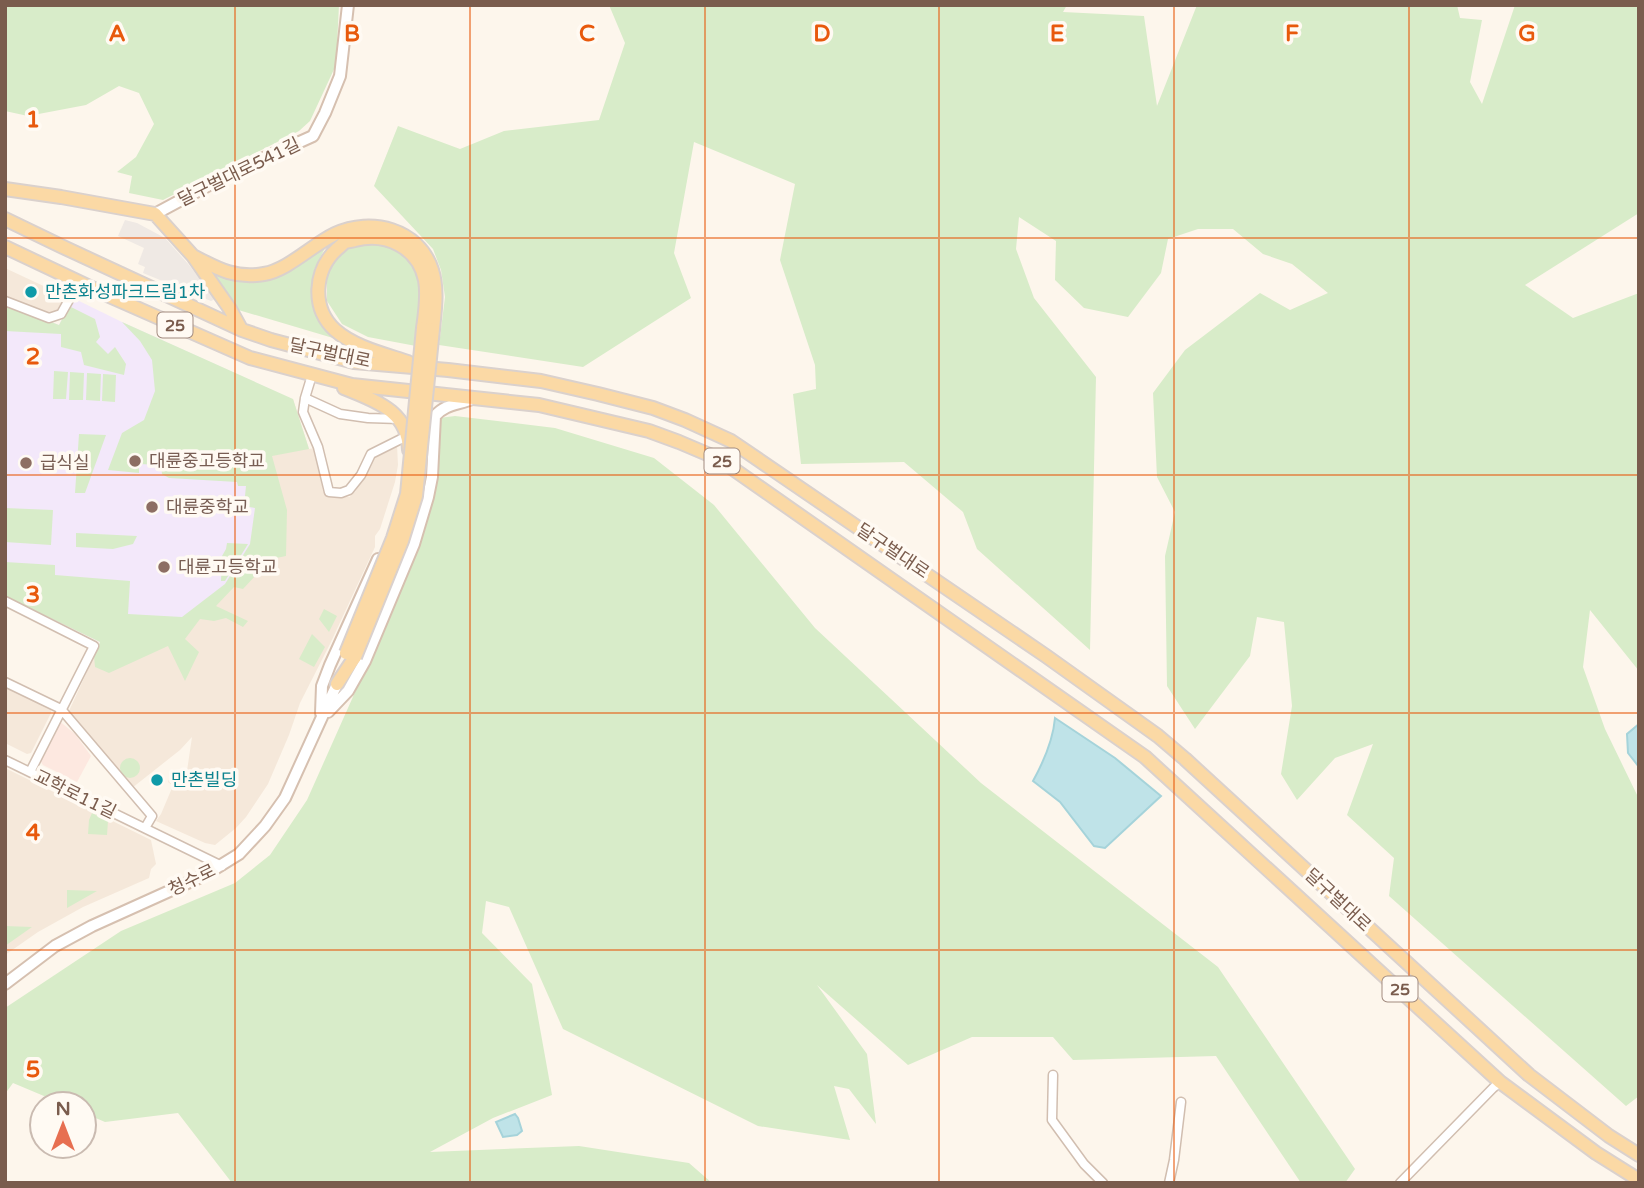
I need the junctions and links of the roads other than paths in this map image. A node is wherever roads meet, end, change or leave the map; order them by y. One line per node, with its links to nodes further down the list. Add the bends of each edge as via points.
1 (348, 5): 3 (main road, 달구벌대로541길, via 340,75 313,136)
2 (5, 189): 3 (main road)
3 (155, 214): 6 (main road)
4 (5, 219): 10 (main road, 달구벌대로 / 25)
5 (5, 247): 7 (main road, 달구벌대로 / 25)
6 (193, 256): 9 (main road, via 232,274 268,273 347,229 385,227 422,249 432,270 436,296); 10 (main road)
7 (79, 282): 8 (street, via 61,314 48,318); 12 (main road, 달구벌대로 / 25, via 250,358)
8 (5, 301)
9 (428, 329): 11 (main road, via 425,281 406,249 369,236 345,242 327,258 318,293 320,307 333,328 353,342 407,362); 19 (main road, bridge, via 407,494)
10 (242, 330): 11 (main road, 달구벌대로 / 25, via 354,362)
11 (448, 370): 32 (main road, 달구벌대로 / 25, via 541,381 621,399 731,441 1158,736 1529,1075)
12 (317, 376): 13 (street, 달구벌대로); 14 (main road, 달구벌대로 / 25, via 363,386); 15 (main road, via 378,402)
13 (304, 398): 15 (street, via 340,414); 16 (street, via 303,412 329,492 349,490 371,454)
14 (475, 398): 19 (main road, via 451,404 435,416 432,477 418,532); 30 (main road, 달구벌대로 / 25, via 539,405 613,422 659,434 719,459 1144,757)
15 (399, 419): 16 (main road)
16 (408, 436): 17 (main road)
17 (409, 457): 23 (main road, 청수로, via 406,487 394,524 322,686)
18 (5, 601): 22 (street, via 94,646)
19 (355, 657): 21 (main road); 23 (main road, via 348,691)
20 (5, 681): 22 (street)
21 (337, 684): 23 (main road, 청수로)
22 (61, 709): 25 (street); 26 (street, 교학로11길, via 152,816)
23 (321, 719): 27 (main road, 청수로, via 274,815)
24 (5, 760): 25 (street, 교학로11길)
25 (30, 772): 26 (street, 교학로11길)
26 (145, 828): 27 (street, 교학로11길)
27 (222, 866): 28 (main road, 청수로, via 92,926)
28 (5, 984)
29 (1054, 1075): 34 (street, via 1052,1120)
30 (1500, 1082): 33 (main road, 달구벌대로 / 25); 36 (street)
31 (1181, 1102): 35 (street)
32 (1639, 1155)
33 (1639, 1180)
34 (1103, 1183)
35 (1169, 1183)
36 (1399, 1183)

